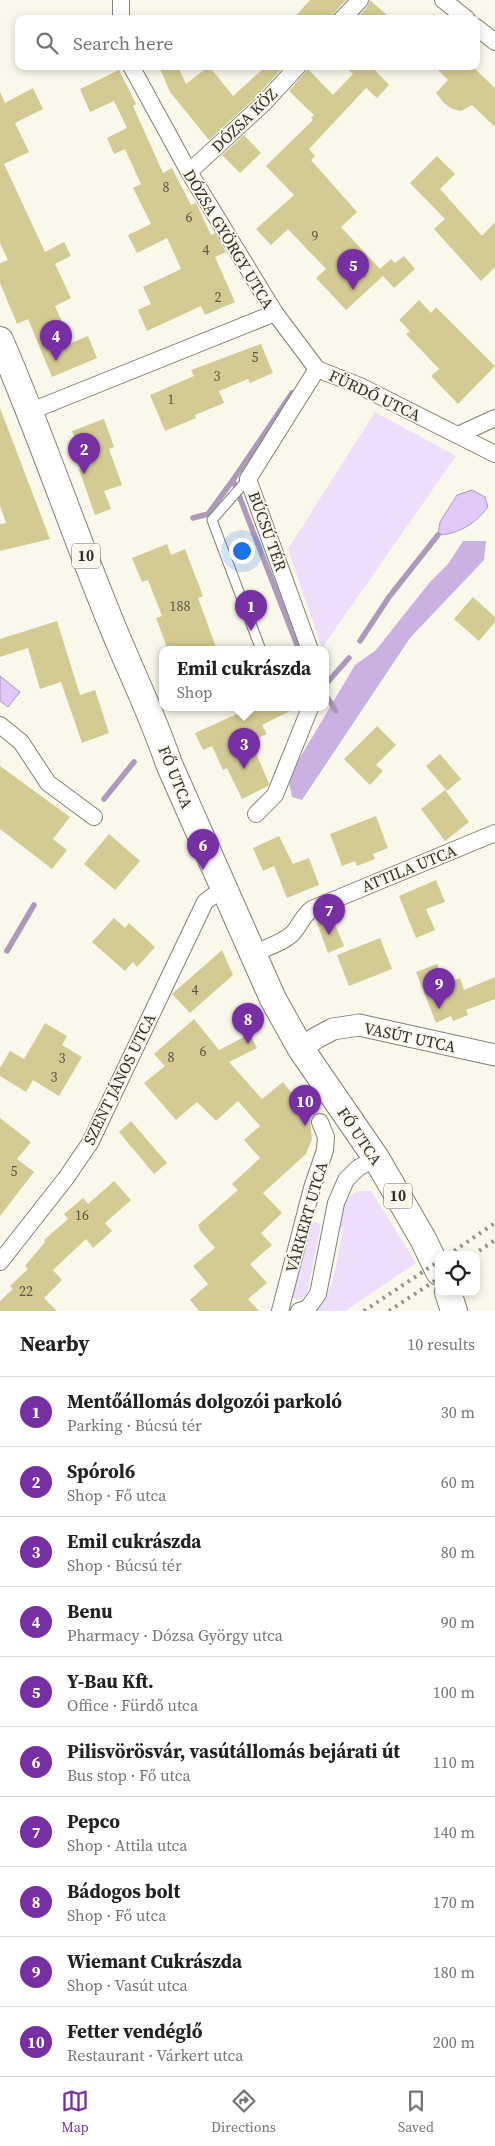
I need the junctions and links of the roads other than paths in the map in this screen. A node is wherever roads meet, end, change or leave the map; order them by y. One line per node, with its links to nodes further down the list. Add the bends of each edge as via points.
1 (121, 0): 4 (street)
2 (360, 0): 5 (street)
3 (443, 0): 6 (street)
4 (121, 15)
5 (346, 15)
6 (461, 15)
7 (480, 29): 8 (street)
8 (495, 42)
9 (133, 70): 11 (street, DÓZSA GYÖRGY UTCA)
10 (294, 70): 11 (street, DÓZSA KÖZ, via 264,103)
11 (189, 172): 12 (street, DÓZSA GYÖRGY UTCA)
12 (276, 313): 14 (street, FÜRDŐ UTCA); 16 (street, DÓZSA GYÖRGY UTCA)
13 (0, 340): 15 (main road, FŐ UTCA / 10)
14 (317, 369): 18 (street, FÜRDŐ UTCA, via 360,386); 20 (street, BÚCSÚ TÉR)
15 (7, 377): 16 (main road, FŐ UTCA / 10)
16 (31, 411): 28 (main road, FŐ UTCA / 10, via 106,612)
17 (495, 418): 18 (street)
18 (458, 435): 19 (street, FÜRDŐ UTCA)
19 (495, 454)
20 (246, 481): 21 (lane, via 212,520); 22 (street, BÚCSÚ TÉR)
21 (259, 646)
22 (308, 646)
23 (309, 711): 25 (street, via 275,795)
24 (0, 725): 26 (street, via 21,742 48,783)
25 (256, 814)
26 (94, 817)
27 (495, 833): 29 (street, ATTILA UTCA, via 312,909 304,914 292,933)
28 (223, 888): 29 (main road, FŐ UTCA / 10); 34 (street, SZENT JÁNOS UTCA, via 205,902 90,1143)
29 (252, 954): 30 (main road, FŐ UTCA / 10)
30 (301, 1050): 31 (street, VASÚT UTCA, via 333,1030 359,1025); 33 (main road, FŐ UTCA / 10)
31 (495, 1056)
32 (320, 1122): 37 (street, VÁRKERT UTCA, via 326,1137 325,1150)
33 (376, 1158): 35 (main road, FŐ UTCA / 10); 38 (street, VÁRKERT UTCA, via 358,1168 346,1180 336,1203 318,1294 308,1308)
34 (0, 1262)
35 (435, 1264)
36 (449, 1296): 39 (main road)
37 (280, 1311)
38 (299, 1311)
39 (454, 1311)

